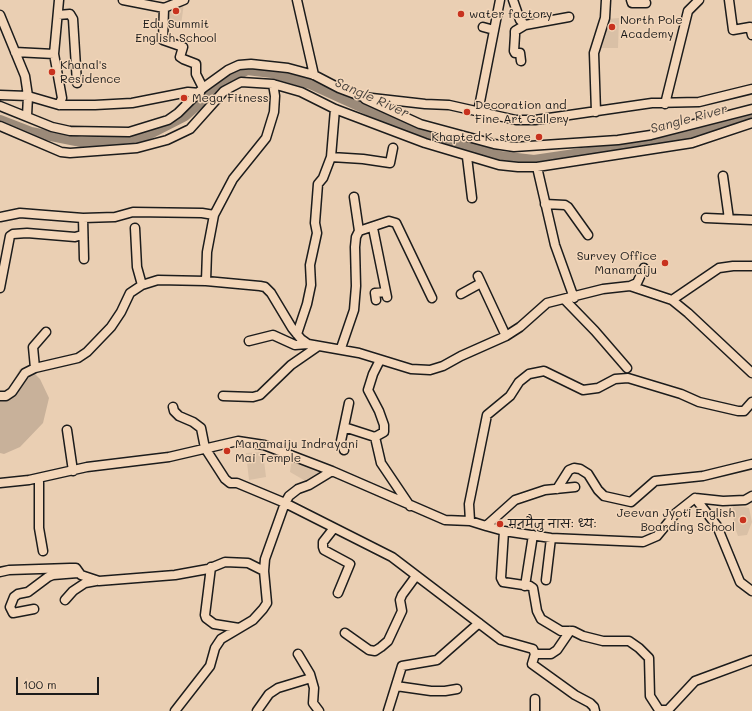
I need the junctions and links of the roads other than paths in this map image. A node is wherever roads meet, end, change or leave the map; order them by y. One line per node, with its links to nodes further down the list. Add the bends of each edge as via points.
1 (59, 0): 14 (street)
2 (123, 0): 12 (street)
3 (184, 0): 12 (street)
4 (297, 0): 23 (street)
5 (500, 0): 18 (street)
6 (513, 0): 16 (street, via 520,20)
7 (606, 0): 37 (street, via 605,18 594,53)
8 (631, 0): 11 (street, via 632,4)
9 (699, 0): 31 (street, via 688,11)
10 (729, 0): 19 (street, via 734,30 750,27)
11 (646, 3)
12 (164, 8): 27 (street, via 163,40 183,47 180,57 196,64)
13 (0, 15): 20 (street)
14 (58, 15): 21 (street); 24 (street, via 70,14 73,19)
15 (569, 17): 16 (street)
16 (525, 25): 22 (street, via 518,28 514,35 514,51 520,53)
17 (483, 27): 18 (street)
18 (494, 30): 36 (street)
19 (752, 35)
20 (15, 52): 21 (street); 29 (street, via 25,76)
21 (54, 54): 32 (street, via 62,98)
22 (521, 61)
23 (314, 75): 27 (street, via 288,68 240,65 228,70); 30 (street)
24 (77, 83)
25 (273, 84): 34 (street, via 301,92); 40 (street, via 241,82 224,91 190,129 167,140 137,148 61,152); 49 (street, via 274,112 266,138 233,179)
26 (752, 89): 31 (street, via 699,102)
27 (201, 91): 32 (street, via 132,103); 38 (street, via 168,120 129,132 70,131 52,127)
28 (0, 95): 29 (street)
29 (28, 96): 32 (street); 38 (street)
30 (363, 97): 35 (street, via 420,124 514,147 618,140 652,135); 36 (street, via 448,105)
31 (665, 104): 37 (street, via 652,103)
32 (59, 105)
33 (0, 106): 38 (street)
34 (336, 109): 42 (street); 43 (street)
35 (752, 109)
36 (478, 112): 37 (street, via 516,120 535,120)
37 (596, 112)
38 (27, 116)
39 (752, 123): 44 (street, via 692,143)
40 (0, 126)
41 (393, 148): 42 (street, via 390,163)
42 (331, 157): 74 (street, via 318,184 315,223 317,233 310,265 311,285)
43 (467, 157): 44 (street, via 499,165); 47 (street)
44 (537, 167): 48 (street)
45 (723, 176): 53 (street)
46 (354, 197): 57 (street)
47 (472, 198)
48 (545, 204): 59 (street, via 568,207); 69 (street, via 555,245)
49 (214, 215): 51 (street, via 133,212 115,217); 63 (street, via 207,252)
50 (0, 217): 51 (street, via 20,213)
51 (83, 218): 58 (street)
52 (706, 218): 53 (street)
53 (729, 219): 54 (street)
54 (752, 220)
55 (135, 228): 64 (street, via 137,267)
56 (373, 228): 57 (street); 68 (street, via 389,221 396,223); 71 (street, via 387,295 375,293)
57 (359, 231): 78 (street, via 355,247 354,310)
58 (82, 235): 60 (street); 66 (street, via 76,237 13,234 10,236)
59 (588, 235)
60 (84, 259)
61 (752, 266): 72 (street, via 719,268)
62 (644, 268): 65 (street, via 637,283)
63 (206, 281): 64 (street, via 158,280); 74 (street, via 265,287)
64 (142, 285): 80 (street, via 130,293 111,327 87,352 78,358)
65 (630, 286): 69 (street, via 603,289); 72 (street)
66 (0, 288)
67 (461, 294): 75 (street, via 479,279)
68 (432, 298)
69 (574, 298): 70 (street)
70 (564, 299): 75 (street, via 547,304); 81 (street)
71 (376, 300)
72 (672, 300): 82 (street)
73 (46, 332): 80 (street, via 33,347)
74 (296, 334): 77 (street)
75 (506, 336): 79 (street, via 430,370 411,369)
76 (249, 341): 77 (street, via 272,335 295,345)
77 (312, 345): 78 (street); 84 (street, via 260,395)
78 (341, 348): 79 (street)
79 (380, 360): 90 (street, via 372,374 368,390 384,425 384,432)
80 (35, 368): 83 (street, via 25,373 12,392)
81 (627, 368)
82 (752, 373)
83 (0, 396)
84 (223, 396)
85 (349, 402): 88 (street)
86 (752, 402): 104 (street, via 744,411 738,411 699,402 628,378 615,379 598,388 583,390 544,371 529,374 519,382 510,396 487,415 469,504)
87 (173, 407): 91 (street, via 179,416 201,428)
88 (344, 427): 90 (street); 92 (street, via 341,441)
89 (67, 430): 94 (street)
90 (375, 437): 103 (street, via 381,463)
91 (205, 448): 94 (street, via 169,457); 95 (street, via 238,441 264,445); 102 (street, via 230,483 238,483)
92 (344, 450)
93 (752, 464): 99 (street, via 703,476 655,481 631,502 604,496 588,474 580,469 569,470)
94 (73, 471): 96 (street)
95 (332, 472): 102 (street, via 298,489); 103 (street)
96 (39, 478): 97 (street); 110 (street, via 39,528)
97 (0, 483)
98 (575, 487): 99 (street)
99 (557, 488): 105 (street, via 515,500)
100 (752, 496): 101 (street, via 745,500 723,501)
101 (695, 498): 109 (street, via 676,513 657,536 643,542); 119 (street, via 717,526 740,582)
102 (285, 503): 106 (street); 112 (street, via 265,559)
103 (410, 506): 104 (street, via 445,520)
104 (470, 521): 105 (street)
105 (486, 526): 107 (street)
106 (334, 528): 115 (street, via 381,550); 120 (street, via 323,542 324,550 350,564)
107 (504, 531): 108 (street); 118 (street, via 502,580)
108 (533, 535): 109 (street); 118 (street)
109 (551, 538): 116 (street)
110 (44, 551)
111 (211, 568): 112 (street, via 225,562 248,563); 117 (street, via 175,575); 124 (street, via 206,618 214,624)
112 (264, 571): 124 (street, via 264,609 253,620)
113 (0, 572): 114 (street, via 76,568)
114 (78, 573): 117 (street); 122 (street, via 48,577 28,592 14,596 10,607 13,613)
115 (416, 576): 123 (street); 126 (street, via 402,595 402,611 388,642 375,651 369,650)
116 (546, 580)
117 (99, 581): 121 (street, via 85,583)
118 (525, 586): 125 (street, via 533,588 541,619 561,631)
119 (752, 591)
120 (338, 593)
121 (65, 600)
122 (34, 609)
123 (479, 623): 128 (street, via 501,640 533,649); 131 (street, via 437,660 402,666)
124 (239, 628): 134 (street, via 221,639 215,648 210,666)
125 (570, 631): 128 (street, via 557,650 551,654); 140 (street, via 602,641 629,641 640,648 650,658 650,696)
126 (346, 633)
127 (298, 654): 130 (street)
128 (535, 654): 139 (street, via 532,664 590,703)
129 (752, 660): 140 (street, via 695,681 668,710)
130 (311, 678): 135 (street, via 278,688 269,694); 136 (street, via 314,688 313,703)
131 (396, 686): 132 (street, via 431,691); 137 (street)
132 (457, 689)
133 (535, 699): 138 (street)
134 (175, 711)
135 (258, 711)
136 (319, 711)
137 (388, 711)
138 (535, 711)
139 (595, 711)
140 (661, 711)

